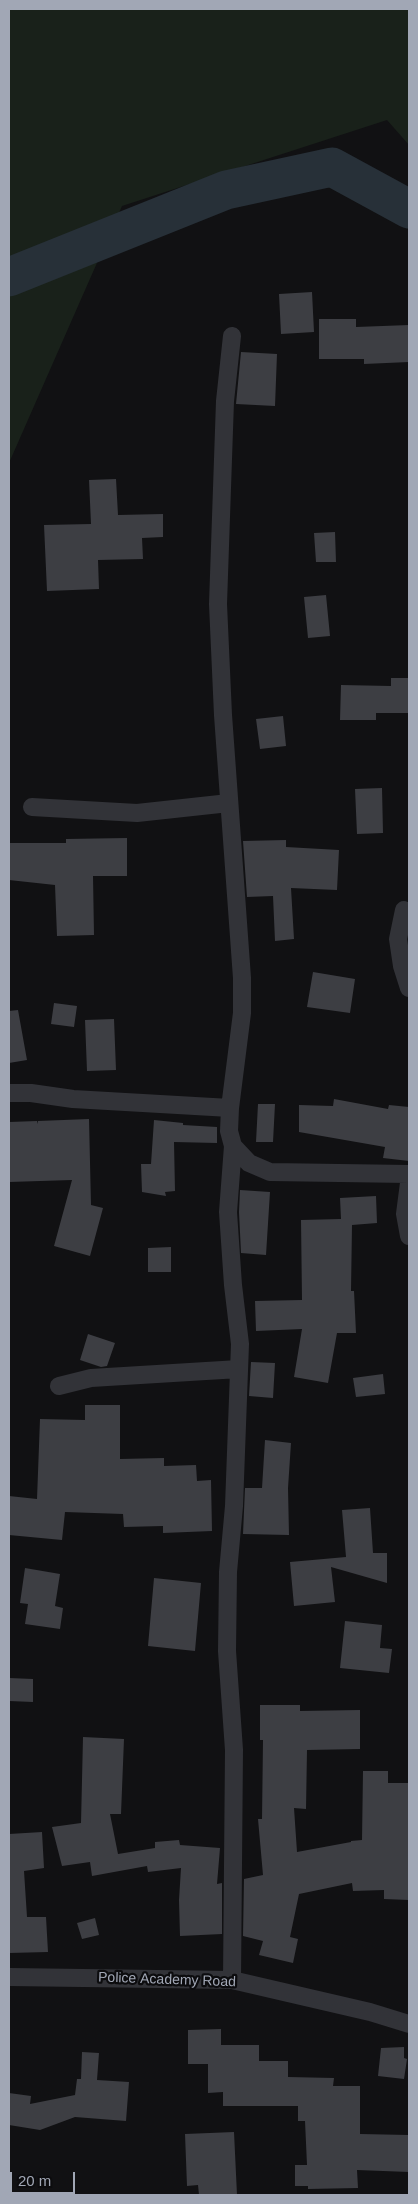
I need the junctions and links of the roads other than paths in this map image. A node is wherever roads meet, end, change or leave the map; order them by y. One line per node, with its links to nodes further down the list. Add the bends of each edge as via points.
1 (232, 336): 2 (street, via 224,401 218,604)
2 (229, 803): 3 (street, via 137,813); 7 (street, via 242,978 242,1013)
3 (32, 806)
4 (404, 910): 5 (street, via 398,939)
5 (409, 988)
6 (9, 1093): 7 (street)
7 (230, 1108): 8 (street)
8 (232, 1146): 9 (street, via 249,1163 270,1172); 12 (street, via 228,1212 240,1344)
9 (409, 1174)
10 (409, 1183): 11 (street, via 405,1214)
11 (409, 1236)
12 (239, 1369): 13 (street, via 91,1378); 15 (street, via 227,1651 234,1750)
13 (59, 1386)
14 (9, 1976): 15 (street, Police Academy Road)
15 (232, 1980): 16 (street, Police Academy Road)
16 (409, 2024)

